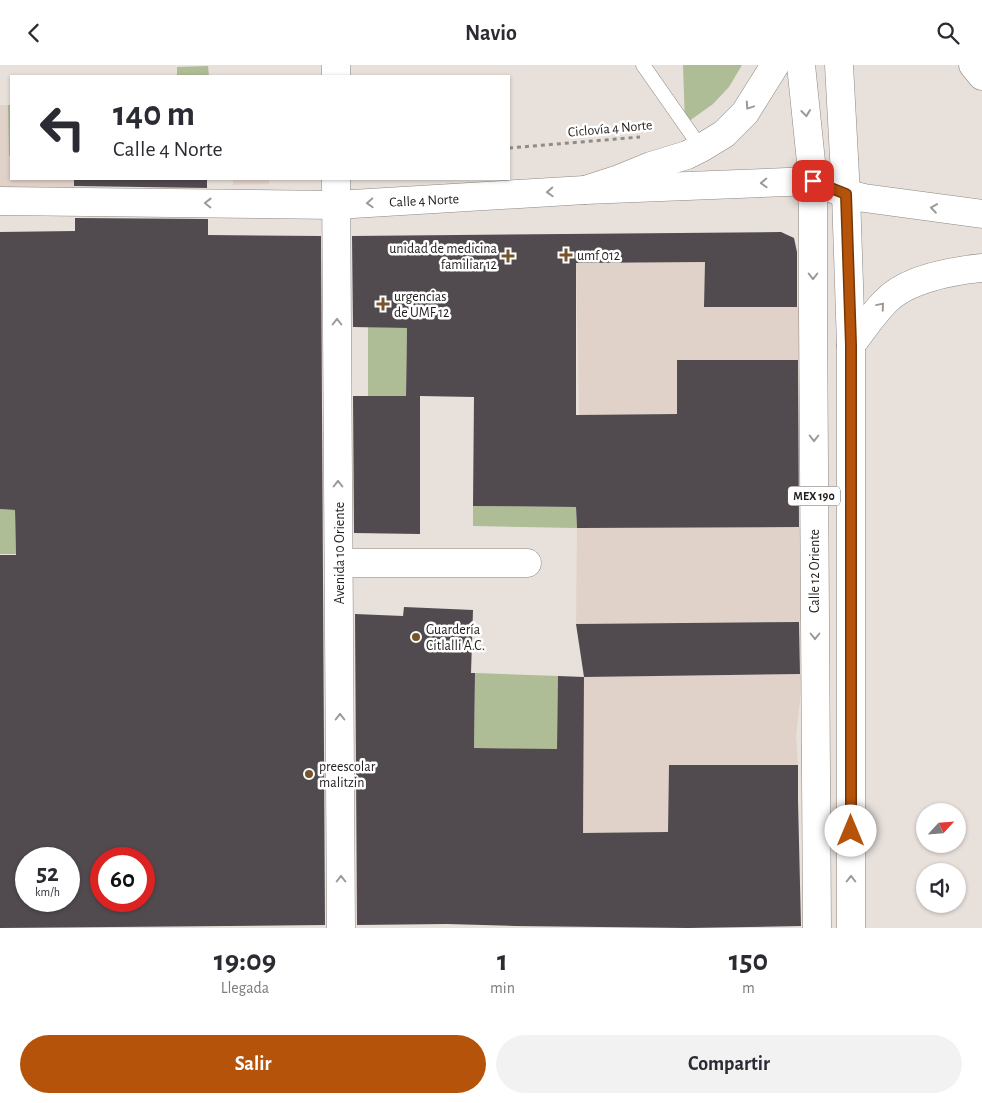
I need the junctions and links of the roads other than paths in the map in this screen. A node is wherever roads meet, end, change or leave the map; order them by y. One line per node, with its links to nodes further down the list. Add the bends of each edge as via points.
1 (643, 65): 7 (lane)
2 (775, 65): 7 (main road, one-way to 7, via 745,113 724,134)
3 (801, 65): 8 (main road, Calle 12 Oriente / MEX 190, one-way to 8)
4 (839, 65): 11 (main road, MEX 190)
5 (973, 65): 6 (main road)
6 (982, 76)
7 (702, 148): 9 (main road)
8 (813, 181): 9 (main road, Calle 4 Norte, one-way to 9); 11 (main road, Calle 4 Norte); 19 (main road, Calle 12 Oriente / MEX 190, one-way to 19)
9 (586, 190): 10 (main road, Calle 4 Norte, one-way to 10)
10 (336, 192): 12 (main road, Calle 4 Norte, one-way to 12); 16 (main road, Avenida 10 Oriente, one-way to 10)
11 (846, 194): 13 (main road, Calle 4 Norte, one-way to 11); 15 (main road, MEX 190)
12 (0, 201)
13 (982, 214)
14 (982, 268): 15 (main road, one-way to 14, via 885,301 896,293 930,277)
15 (851, 345): 20 (main road, MEX 190, one-way to 15)
16 (339, 563): 17 (main road); 18 (main road, Avenida 10 Oriente, one-way to 16)
17 (527, 563)
18 (341, 928)
19 (817, 928)
20 (851, 928)

